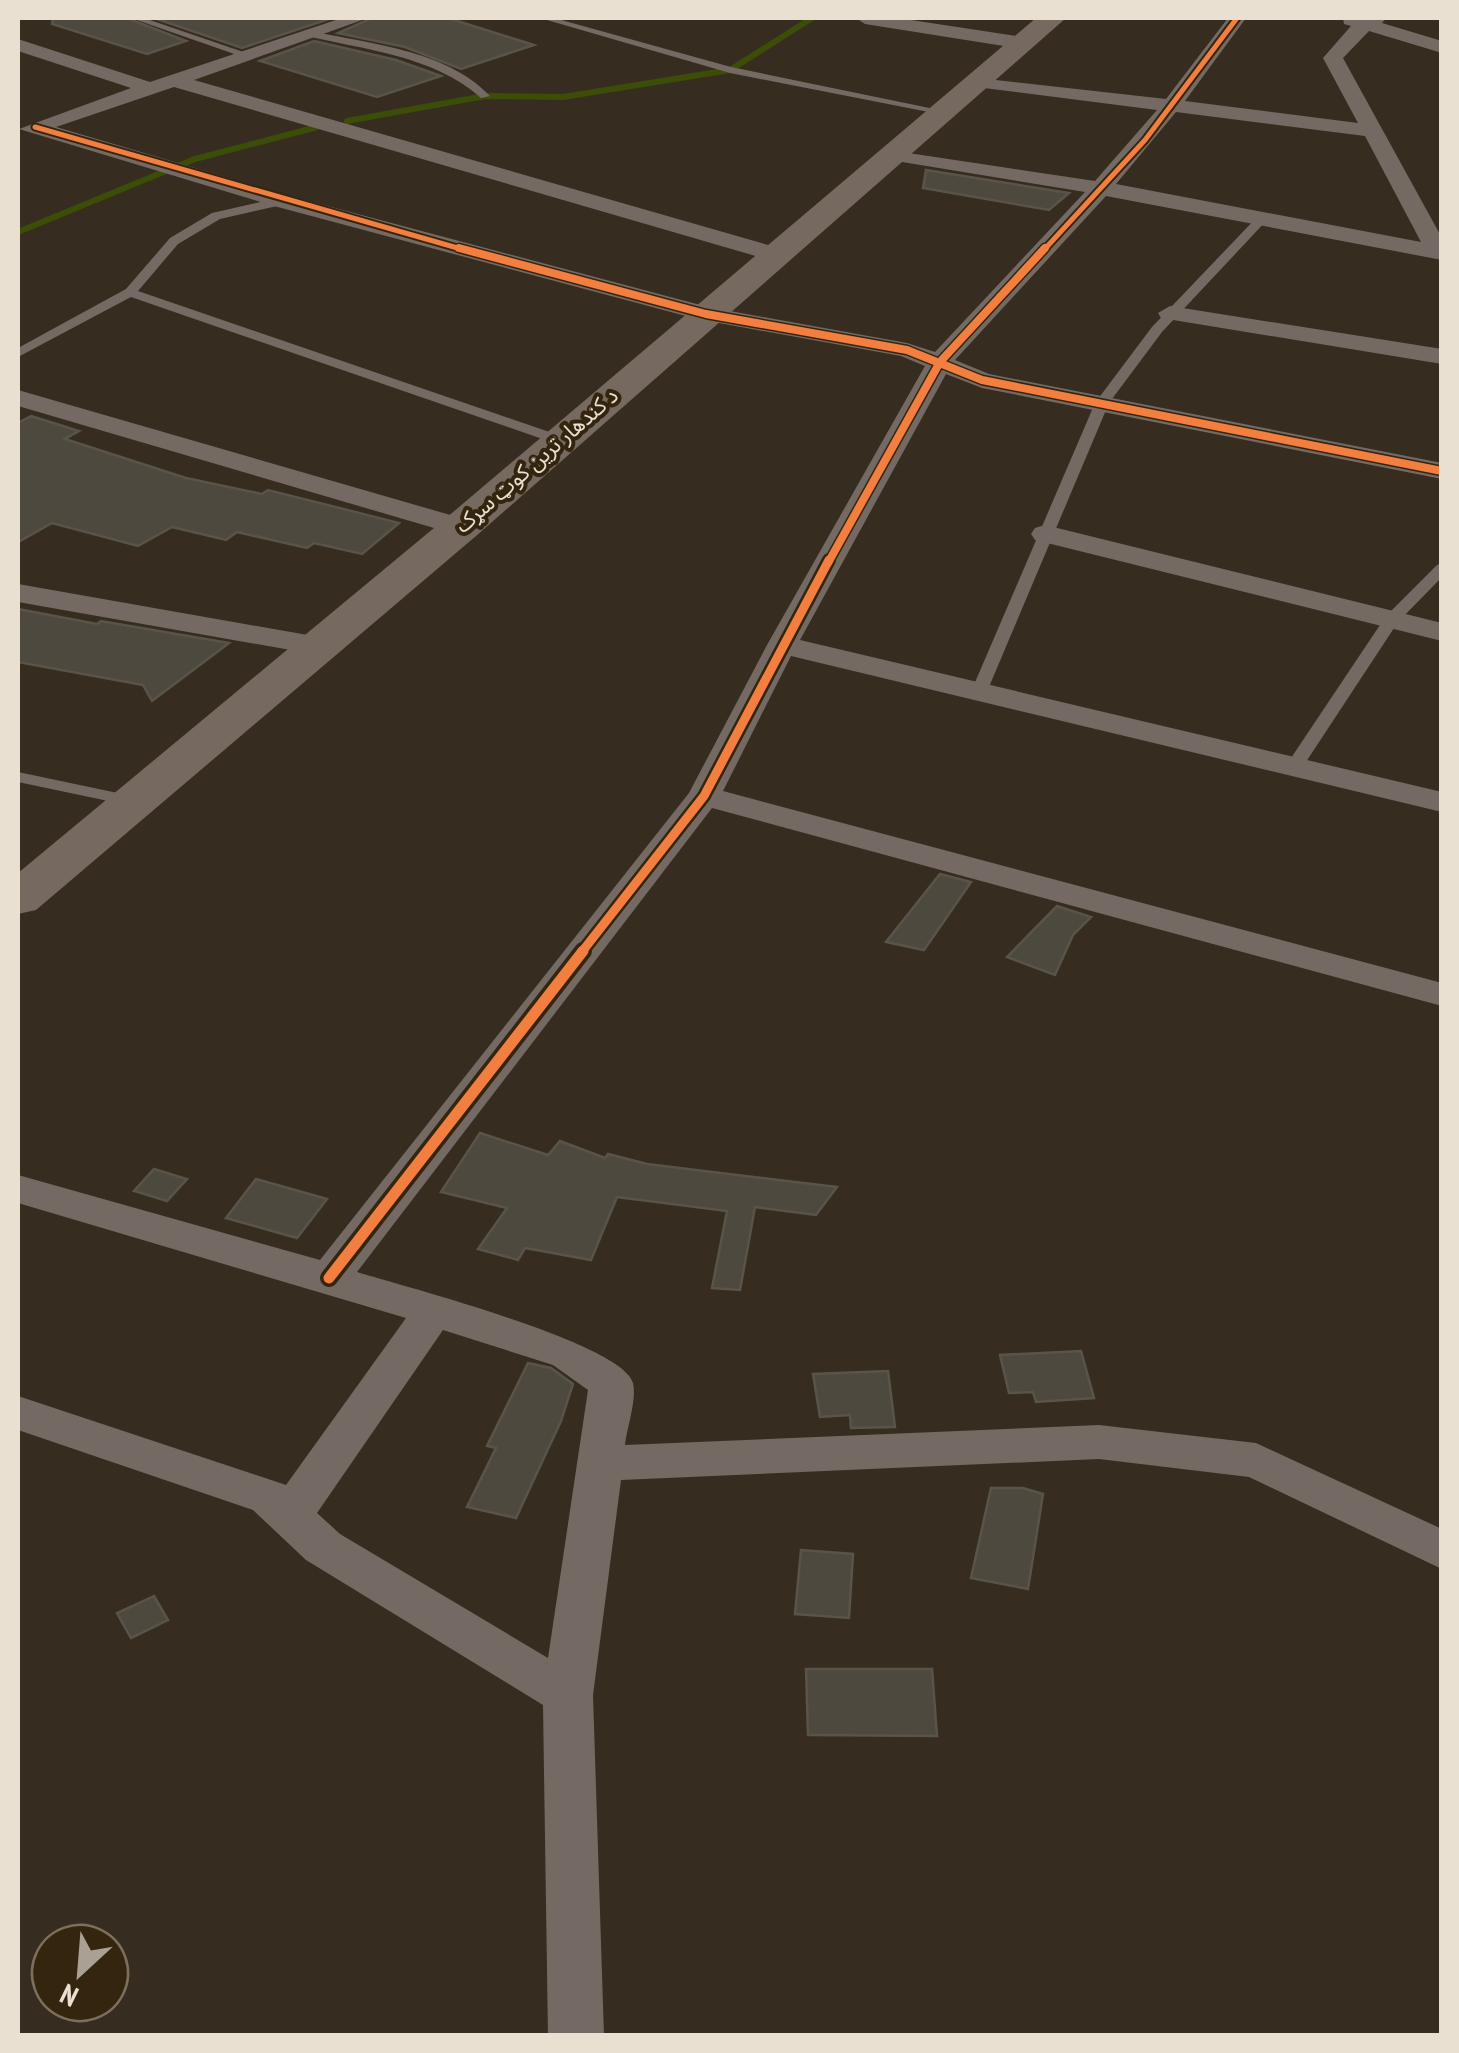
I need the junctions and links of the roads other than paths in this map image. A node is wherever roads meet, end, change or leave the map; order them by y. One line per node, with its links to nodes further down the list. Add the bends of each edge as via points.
1 (136, 18): 12 (lane)
2 (358, 18): 9 (street)
3 (544, 18): 18 (lane, via 730,70)
4 (865, 18): 8 (street)
5 (1237, 18): 17 (street)
6 (1338, 18): 7 (street)
7 (1373, 20): 11 (street); 20 (street, via 1350,35 1334,58)
8 (1038, 30): 14 (main road, د کندهار ترين کوټ سړک)
9 (306, 32): 12 (street); 16 (lane, via 444,69 470,79)
10 (18, 45): 15 (street)
11 (1442, 47)
12 (248, 54): 13 (street)
13 (172, 80): 15 (street); 26 (street)
14 (976, 81): 17 (street); 18 (main road, د کندهار ترين کوټ سړک)
15 (150, 88): 19 (street)
16 (484, 96)
17 (1170, 106): 20 (street); 22 (street)
18 (939, 111): 21 (main road, د کندهار ترين کوټ سړک)
19 (26, 130): 23 (street)
20 (1372, 130): 25 (street)
21 (890, 154): 22 (street); 26 (main road, د کندهار ترين کوټ سړک)
22 (1100, 188): 24 (street); 32 (street)
23 (282, 201): 27 (lane, via 216,216 174,241); 29 (street)
24 (1262, 219): 25 (street); 28 (lane)
25 (1440, 253)
26 (774, 254): 29 (main road, د کندهار ترين کوټ سړک)
27 (130, 292): 30 (lane); 35 (lane)
28 (1170, 313): 31 (street); 34 (lane)
29 (706, 314): 32 (street, via 907,350); 35 (main road, د کندهار ترين کوټ سړک)
30 (18, 353)
31 (1442, 357)
32 (940, 362): 34 (street, via 982,380); 43 (street)
33 (18, 398): 37 (street)
34 (1102, 403): 36 (street); 38 (lane)
35 (559, 440): 37 (main road, د کندهار ترين کوټ سړک)
36 (1442, 470)
37 (460, 526): 44 (main road, د کندهار ترين کوټ سړک)
38 (1046, 534): 41 (street); 45 (lane)
39 (1442, 568): 41 (lane)
40 (18, 593): 44 (street)
41 (1392, 618): 42 (street); 46 (lane)
42 (1442, 632)
43 (782, 645): 45 (street); 48 (street)
44 (320, 646): 49 (main road, د کندهار ترين کوټ سړک)
45 (978, 694): 46 (street)
46 (1294, 767): 50 (street)
47 (18, 777): 49 (lane)
48 (704, 796): 52 (street); 54 (street)
49 (132, 802): 51 (main road, د کندهار ترين کوټ سړک)
50 (1442, 802)
51 (18, 899)
52 (1442, 995)
53 (18, 1189): 54 (street)
54 (329, 1278): 55 (street)
55 (434, 1311): 57 (street, via 568,1354 611,1384); 58 (street)
56 (18, 1413): 58 (street, via 269,1497)
57 (601, 1463): 59 (street, via 1118,1444 1256,1460); 60 (street)
58 (290, 1516): 60 (street, via 323,1546)
59 (1442, 1550)
60 (568, 1696): 61 (street)
61 (576, 2036)

